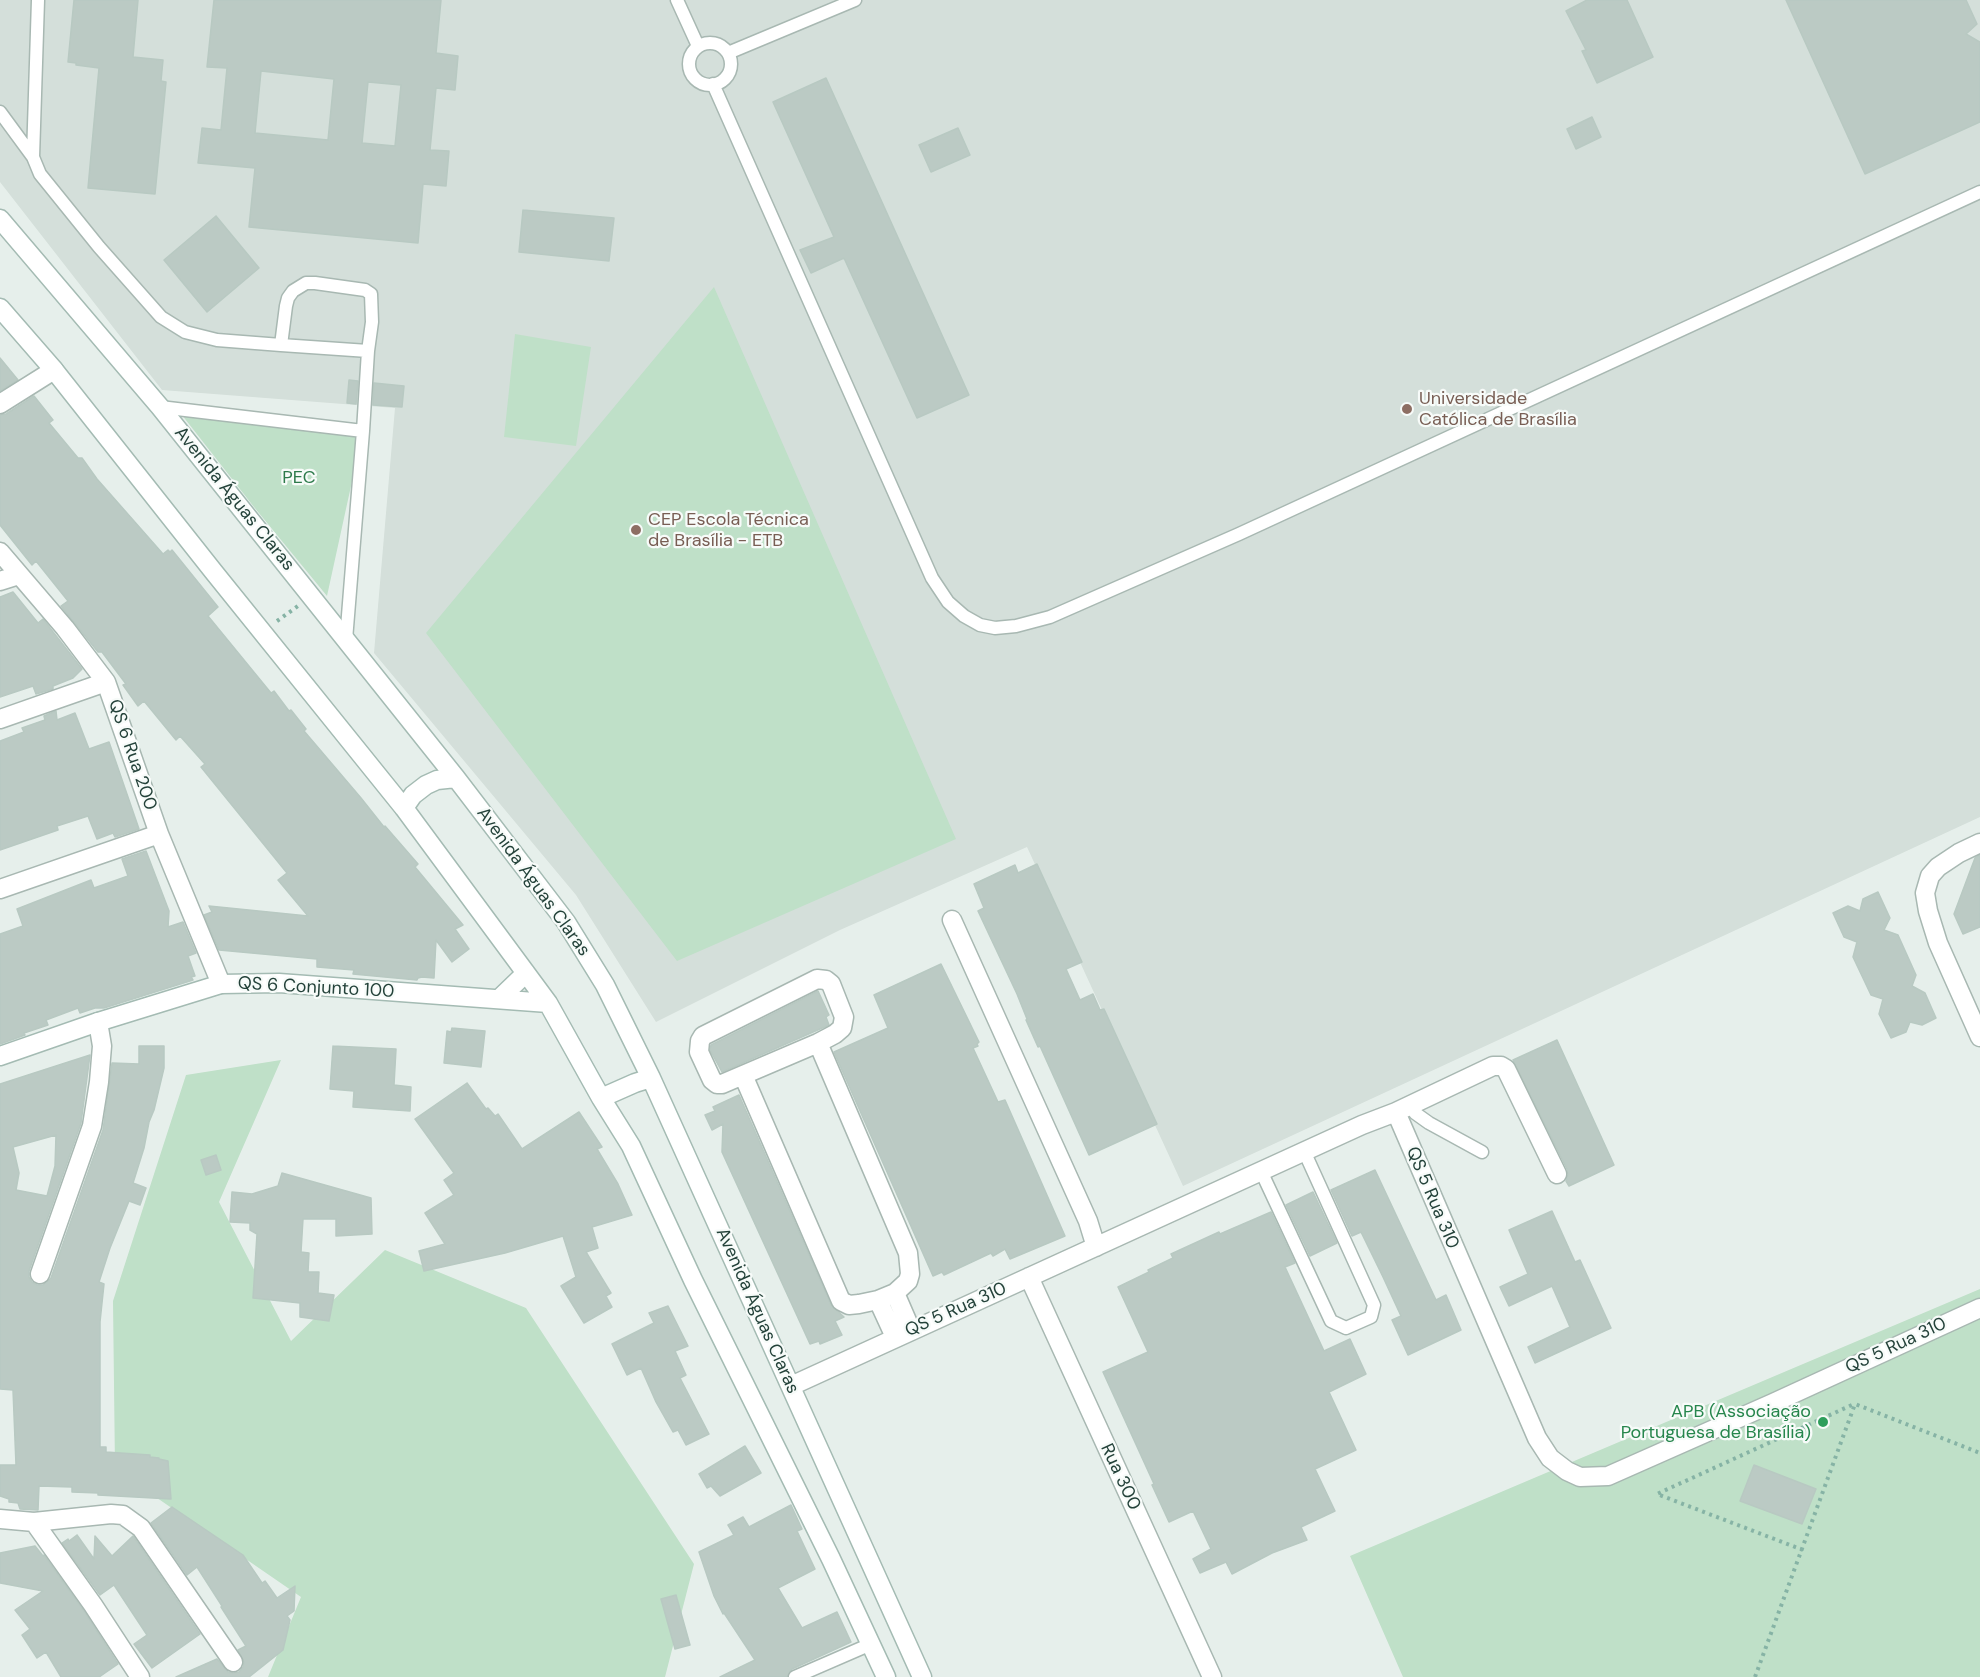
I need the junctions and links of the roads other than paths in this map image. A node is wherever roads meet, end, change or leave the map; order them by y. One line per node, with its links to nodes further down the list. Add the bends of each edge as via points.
1 (38, 0): 8 (lane)
2 (677, 0): 4 (lane)
3 (855, 0): 5 (lane)
4 (698, 46): 5 (lane, via 709,42); 6 (lane, via 690,54 688,66 702,83)
5 (728, 53): 6 (lane, via 729,72)
6 (714, 84): 9 (lane, via 932,578 948,602 964,616 995,628 1050,616 1239,534)
7 (0, 112): 8 (lane)
8 (33, 157): 12 (lane, via 40,174 161,317 185,332 217,340)
9 (1980, 192)
10 (0, 219): 16 (street, Avenida Águas Claras)
11 (0, 308): 14 (street)
12 (281, 345): 13 (lane); 13 (lane, via 288,298 298,287 315,283 371,294)
13 (368, 351): 17 (lane)
14 (54, 370): 15 (street); 25 (street)
15 (0, 404)
16 (160, 407): 17 (lane); 21 (street, Avenida Águas Claras)
17 (363, 431): 21 (lane)
18 (0, 552): 19 (street, QS 6 Rua 200)
19 (19, 575): 20 (street); 22 (street, QS 6 Rua 200)
20 (0, 581)
21 (346, 640): 24 (street, Avenida Águas Claras)
22 (106, 682): 23 (street); 26 (street, QS 6 Rua 200)
23 (0, 719)
24 (456, 778): 25 (street, via 426,784); 39 (street, Avenida Águas Claras, via 566,922 605,985)
25 (404, 808): 30 (street)
26 (159, 834): 28 (street); 31 (street, QS 6 Rua 200)
27 (1980, 843): 35 (street, via 1938,867 1930,876 1925,893 1938,943)
28 (0, 889)
29 (952, 920): 46 (street, via 1088,1221)
30 (526, 974): 32 (street); 33 (street)
31 (221, 984): 32 (street, QS 6 Conjunto 100, via 279,983); 34 (street, QS 6 Conjunto 100)
32 (499, 999): 33 (street, QS 6 Conjunto 100)
33 (548, 1003): 40 (street)
34 (98, 1022): 37 (street, QS 6 Conjunto 100); 47 (street, via 102,1047 92,1126)
35 (1980, 1037)
36 (818, 1043): 38 (street); 38 (street, via 835,1035 844,1022 831,984 822,979 703,1036 699,1052 714,1082 722,1084); 49 (street, via 908,1253 908,1281)
37 (0, 1056)
38 (743, 1075): 49 (street, via 841,1301 849,1305)
39 (651, 1078): 40 (street); 52 (street, Avenida Águas Claras)
40 (601, 1098): 55 (street, via 631,1146)
41 (1402, 1108): 42 (street, QS 5 Rua 310); 43 (lane); 45 (street, via 1493,1066 1501,1066 1506,1069); 50 (street, QS 5 Rua 310, via 1537,1438 1550,1458 1580,1477 1608,1476)
42 (1304, 1151): 44 (street, QS 5 Rua 310); 44 (lane, via 1374,1305 1371,1317 1346,1328 1331,1321)
43 (1482, 1152)
44 (1261, 1171): 46 (street, QS 5 Rua 310)
45 (1557, 1174)
46 (1096, 1247): 48 (street, QS 5 Rua 310)
47 (40, 1274)
48 (1029, 1277): 51 (street, QS 5 Rua 310); 61 (street, Rua 300)
49 (886, 1296): 51 (street)
50 (1980, 1308)
51 (903, 1334): 52 (street, QS 5 Rua 310)
52 (791, 1386): 60 (street, Avenida Águas Claras)
53 (0, 1519): 54 (street)
54 (34, 1522): 56 (street, via 123,1515 141,1528); 57 (street)
55 (871, 1644): 58 (lane); 59 (street)
56 (232, 1662)
57 (140, 1677)
58 (795, 1677)
59 (886, 1677)
60 (922, 1677)
61 (1212, 1677)

